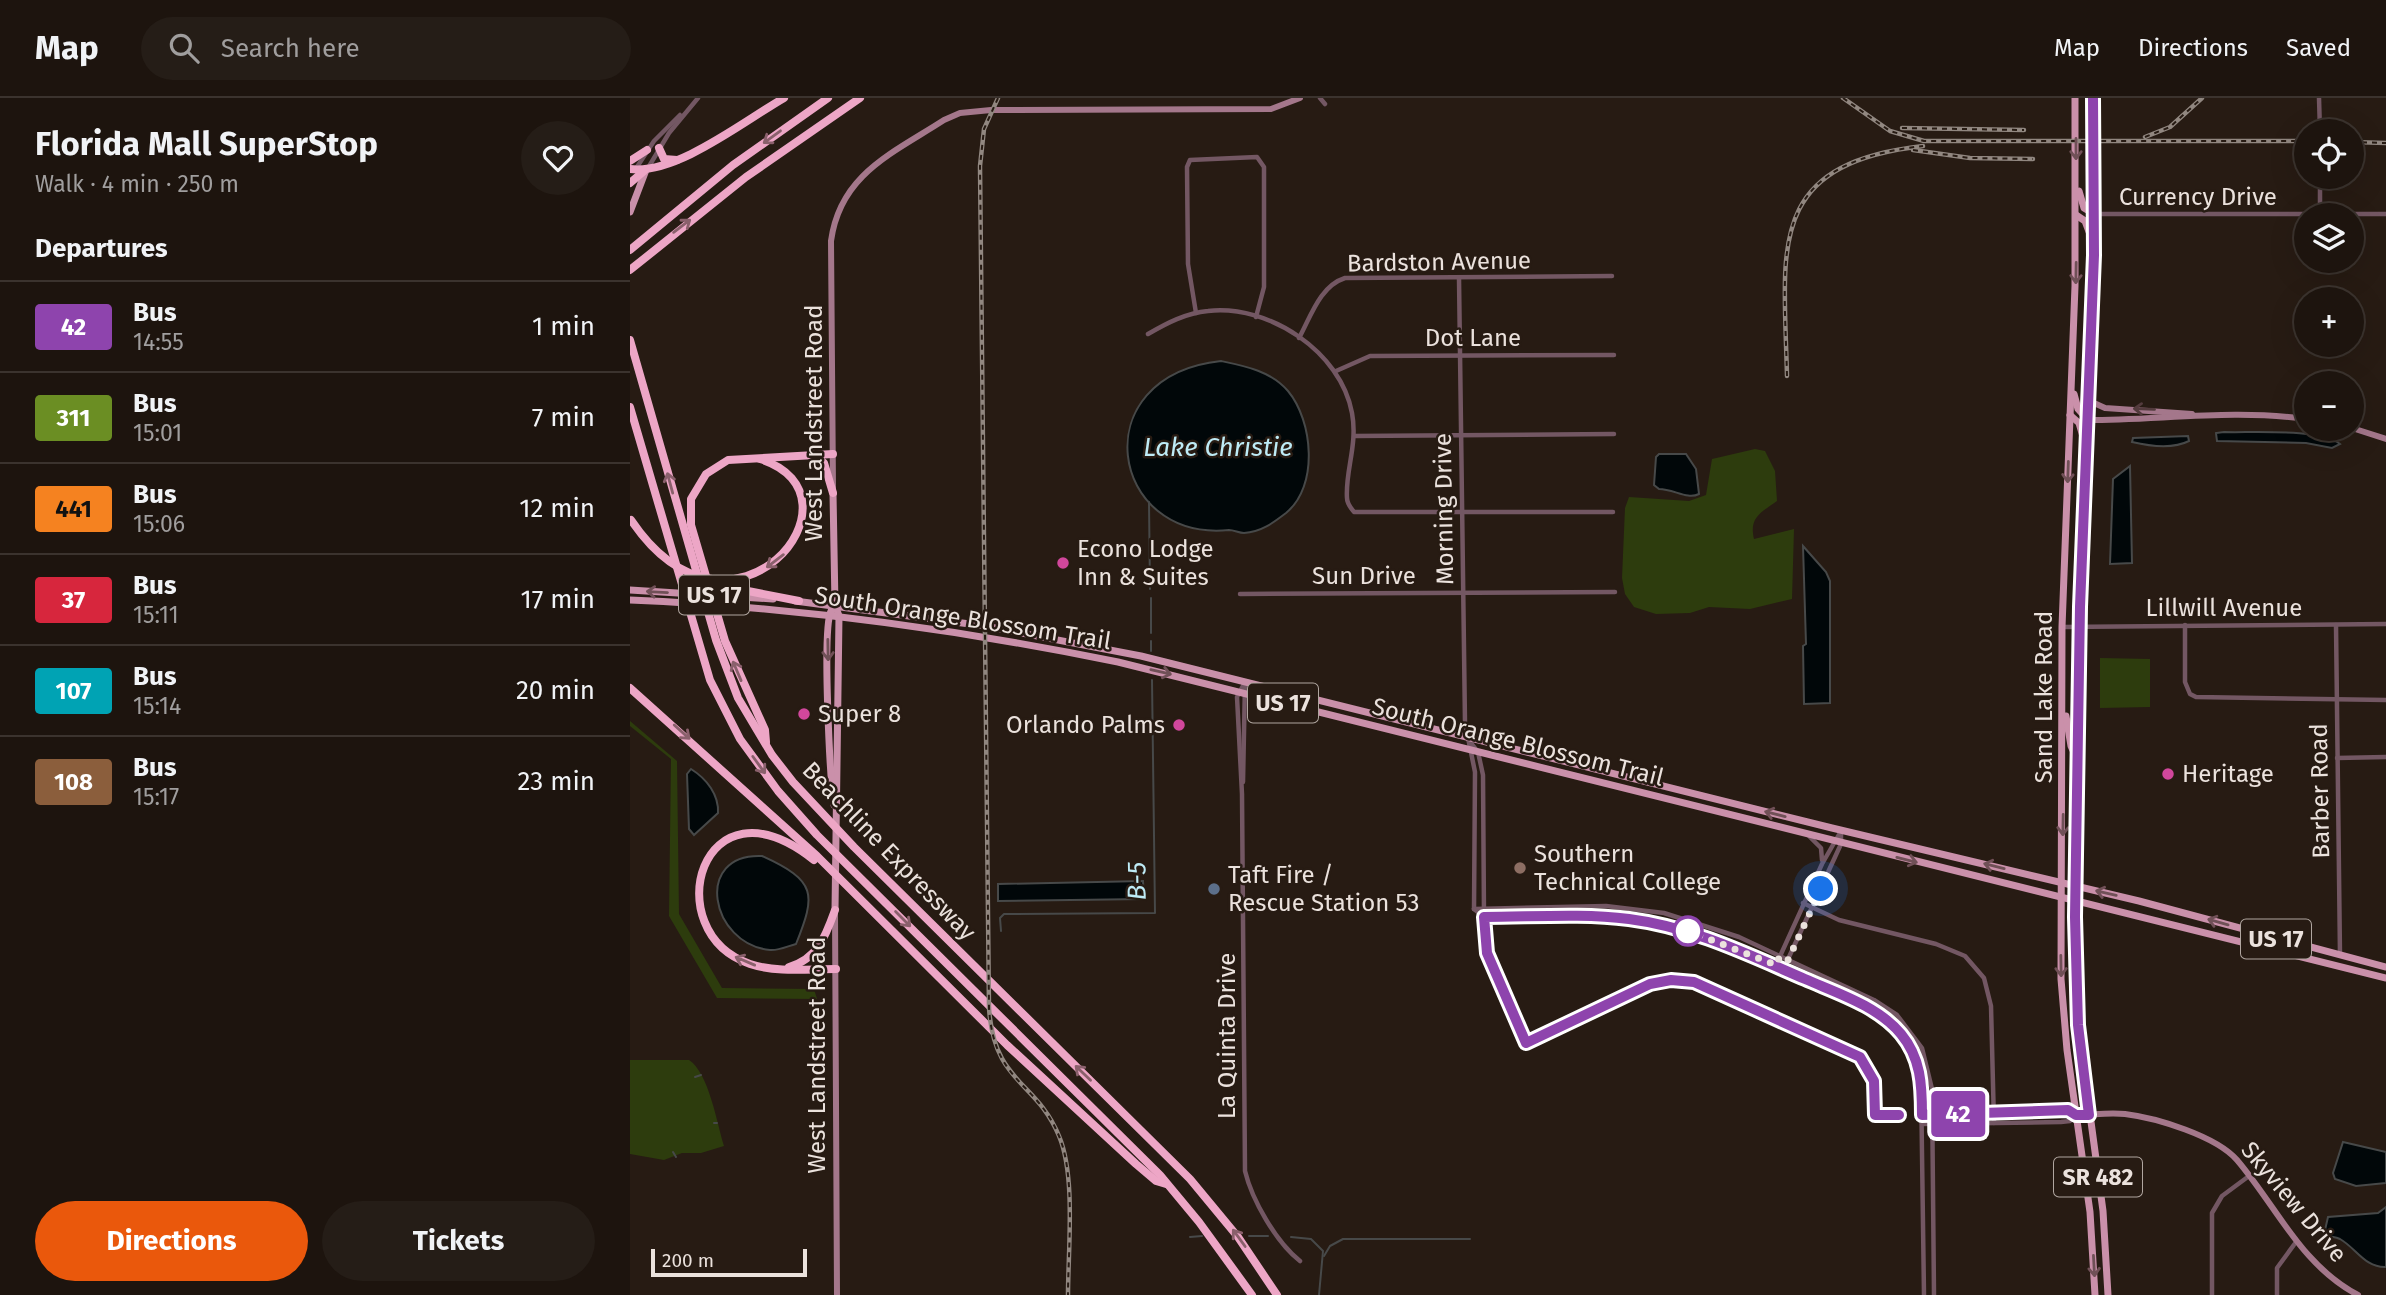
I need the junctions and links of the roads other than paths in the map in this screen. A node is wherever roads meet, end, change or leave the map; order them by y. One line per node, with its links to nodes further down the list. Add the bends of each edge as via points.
1 (698, 98): 11 (street)
2 (784, 98): 15 (highway)
3 (828, 98): 27 (highway, one-way to 27, via 733,165)
4 (860, 98): 29 (highway, one-way to 4, via 755,170)
5 (1300, 98): 54 (street, West Landstreet Road, via 1271,109 960,113 858,178 839,208 831,242)
6 (1320, 98): 10 (street)
7 (2076, 98): 18 (main road, Sand Lake Road / SR 482, one-way to 18)
8 (2093, 98): 26 (main road, Sand Lake Road / SR 482)
9 (2319, 98): 12 (street)
10 (1325, 104)
11 (686, 110): 13 (street); 14 (street)
12 (2320, 119)
13 (659, 148): 15 (highway, via 664,159); 17 (street)
14 (647, 150): 16 (highway); 19 (street)
15 (680, 160): 17 (highway)
16 (630, 161)
17 (646, 170): 19 (highway); 21 (main road)
18 (2076, 173): 25 (main road, Sand Lake Road / SR 482); 26 (main road, via 2084,208)
19 (632, 176): 20 (main road, via 635,186)
20 (630, 201)
21 (630, 212)
22 (2294, 214): 26 (street, Currency Drive)
23 (2364, 214): 24 (street, Currency Drive)
24 (2386, 214)
25 (2076, 215): 28 (main road, via 2088,228); 40 (main road, Sand Lake Road / SR 482, one-way to 40)
26 (2094, 215): 28 (main road, Sand Lake Road / SR 482)
27 (630, 250)
28 (2094, 255): 41 (main road, Sand Lake Road / SR 482)
29 (630, 270)
30 (1612, 276): 31 (street, Bardston Avenue)
31 (1459, 278): 35 (street, Bardston Avenue, via 1335,281 1325,290); 38 (street, Morning Drive)
32 (1196, 313): 33 (street, via 1223,310); 33 (street, via 1188,264 1187,167 1190,160 1257,158 1261,161 1264,270); 34 (street)
33 (1256, 317): 35 (street)
34 (1148, 334)
35 (1299, 338): 39 (street)
36 (630, 340): 75 (highway, one-way to 36, via 688,549)
37 (1614, 355): 38 (street, Dot Lane)
38 (1459, 356): 39 (street, Dot Lane, via 1370,356); 49 (street, Morning Drive)
39 (1336, 371): 50 (street, via 1349,399)
40 (2072, 372): 43 (main road, Sand Lake Road / SR 482); 46 (main road, via 2075,400)
41 (2089, 396): 44 (street, one-way to 41, via 2105,408); 46 (main road, Sand Lake Road / SR 482)
42 (630, 407): 130 (highway, Beachline Expressway, one-way to 130, via 695,639 740,739 817,835)
43 (2070, 415): 52 (main road, via 2079,423); 73 (main road, Sand Lake Road / SR 482, one-way to 73)
44 (2204, 416): 45 (street); 46 (street)
45 (2294, 419)
46 (2088, 420): 52 (main road, Sand Lake Road / SR 482)
47 (2364, 432): 51 (street)
48 (1614, 434): 49 (street)
49 (1461, 435): 50 (street); 58 (street, Morning Drive)
50 (1354, 436): 58 (street, via 1347,499 1354,512)
51 (2386, 439)
52 (2087, 451): 72 (main road, Sand Lake Road / SR 482)
53 (812, 454): 54 (highway); 55 (highway); 56 (highway, via 824,463)
54 (834, 454): 56 (street, West Landstreet Road)
55 (751, 456): 59 (highway, one-way to 59, via 782,470 802,504 794,542 768,567 727,580 694,574 657,551); 75 (highway, via 716,466 695,489 690,514)
56 (834, 493): 66 (main road, West Landstreet Road)
57 (1613, 512): 58 (street)
58 (1462, 514): 62 (street, Morning Drive)
59 (631, 519): 65 (highway, via 652,551 684,574)
60 (630, 590): 65 (main road, South Orange Blossom Trail / US 17, one-way to 60)
61 (1615, 592): 62 (street, Sun Drive)
62 (1463, 593): 63 (street, Sun Drive); 85 (street, Morning Drive)
63 (1240, 594)
64 (630, 600): 67 (main road, South Orange Blossom Trail / US 17)
65 (799, 601): 66 (main road, South Orange Blossom Trail / US 17)
66 (835, 605): 67 (main road); 68 (main road, West Landstreet Road); 74 (main road, South Orange Blossom Trail / US 17)
67 (829, 615): 68 (main road, South Orange Blossom Trail / US 17); 91 (main road, West Landstreet Road, one-way to 91, via 830,780)
68 (839, 616): 76 (main road, South Orange Blossom Trail / US 17); 91 (main road, West Landstreet Road)
69 (2386, 624): 71 (street, Lillwill Avenue)
70 (2185, 625): 71 (street, Lillwill Avenue); 72 (street, Lillwill Avenue); 81 (street, via 2185,682 2190,694 2205,699)
71 (2336, 625): 81 (street, Barber Road)
72 (2080, 626): 73 (street, Lillwill Avenue); 89 (main road, Sand Lake Road / SR 482)
73 (2062, 627): 78 (main road, Sand Lake Road / SR 482)
74 (1056, 639): 76 (main road); 77 (main road, South Orange Blossom Trail / US 17)
75 (720, 641): 138 (highway, Beachline Expressway, one-way to 75, via 1238,1237 1190,1179 817,809 766,745 765,730)
76 (1031, 645): 80 (main road, South Orange Blossom Trail / US 17, one-way to 80)
77 (1245, 682): 80 (street, La Quinta Drive); 85 (main road, South Orange Blossom Trail / US 17)
78 (2062, 686): 89 (main road, via 2071,747); 99 (main road, Sand Lake Road / SR 482, one-way to 99)
79 (630, 688): 97 (highway, one-way to 97)
80 (1242, 692): 83 (street, La Quinta Drive); 84 (street, La Quinta Drive); 86 (main road, South Orange Blossom Trail / US 17)
81 (2336, 699): 82 (street); 88 (street, Barber Road)
82 (2386, 700)
83 (1237, 732): 84 (street); 90 (street, La Quinta Drive)
84 (1245, 732): 90 (street, La Quinta Drive)
85 (1467, 739): 86 (street, Morning Drive); 92 (main road, South Orange Blossom Trail / US 17, one-way to 85)
86 (1475, 751): 93 (street); 94 (street, via 1483,775); 95 (main road, South Orange Blossom Trail / US 17)
87 (2386, 757): 88 (street)
88 (2337, 758): 110 (street, Barber Road)
89 (2078, 762): 100 (main road, Sand Lake Road / SR 482)
90 (1242, 794): 134 (street, La Quinta Drive, via 1245,1171 1254,1199)
91 (836, 816): 107 (main road, West Landstreet Road)
92 (1841, 830): 96 (street); 99 (main road, South Orange Blossom Trail / US 17, one-way to 92)
93 (1475, 832): 94 (street); 106 (street)
94 (1484, 833): 104 (street)
95 (1808, 835): 96 (main road, South Orange Blossom Trail / US 17); 98 (street, via 1821,848)
96 (1837, 843): 98 (street); 101 (main road, South Orange Blossom Trail / US 17, one-way to 101); 105 (street)
97 (818, 859): 117 (highway, one-way to 97, via 734,956 711,933 700,904 704,866 724,841 755,831 784,838); 130 (highway, via 1007,1045 1136,1164)
98 (1822, 864): 103 (street)
99 (2061, 881): 100 (main road, South Orange Blossom Trail / US 17); 101 (main road, Sand Lake Road / SR 482)
100 (2076, 886): 102 (main road, Sand Lake Road / SR 482); 110 (main road, South Orange Blossom Trail / US 17, one-way to 100)
101 (2060, 898): 102 (main road, South Orange Blossom Trail / US 17); 124 (main road, Sand Lake Road / SR 482, one-way to 124, via 2064,1020)
102 (2076, 901): 113 (main road, South Orange Blossom Trail / US 17); 125 (main road, Sand Lake Road / SR 482, via 2078,1025)
103 (1803, 903): 105 (street); 109 (street)
104 (1485, 908): 106 (street); 108 (street); 109 (street, via 1640,909 1696,921)
105 (1812, 908): 112 (street); 121 (street, via 1839,920 1951,949 1977,968 1992,1006)
106 (1474, 909): 108 (street)
107 (835, 910): 117 (highway, via 810,957 797,965); 118 (street, West Landstreet Road)
108 (1484, 917): 114 (street, via 1604,917 1652,923 1697,933)
109 (1780, 956): 112 (street); 114 (street)
110 (2340, 956): 111 (main road, South Orange Blossom Trail / US 17); 113 (main road)
111 (2355, 959): 115 (main road); 116 (main road, South Orange Blossom Trail / US 17)
112 (1788, 960): 119 (street); 123 (street, via 1897,1015 1917,1039 1928,1063)
113 (2325, 963): 115 (main road, South Orange Blossom Trail / US 17)
114 (1776, 965): 119 (street)
115 (2338, 966): 120 (main road, South Orange Blossom Trail / US 17)
116 (2386, 967)
117 (772, 969): 118 (highway)
118 (836, 969): 136 (street, West Landstreet Road)
119 (1783, 970): 122 (street, via 1871,1010 1901,1034 1919,1066)
120 (2386, 978)
121 (1994, 1113): 123 (street); 124 (street, via 2068,1110); 126 (street)
122 (1922, 1115): 123 (street); 127 (street)
123 (1933, 1115): 128 (street)
124 (2076, 1115): 125 (street, Skyview Drive); 126 (street, via 2070,1121); 131 (main road, Sand Lake Road / SR 482)
125 (2089, 1115): 129 (street, Skyview Drive, via 2126,1114 2196,1134 2220,1145); 132 (main road, Sand Lake Road / SR 482)
126 (1994, 1123): 128 (street)
127 (1922, 1124): 128 (street); 139 (street)
128 (1933, 1125): 140 (street)
129 (2249, 1176): 133 (street, Skyview Drive); 143 (street, via 2222,1196 2212,1213)
130 (1167, 1184): 137 (highway, Beachline Expressway)
131 (2092, 1238): 132 (main road); 141 (main road, Sand Lake Road / SR 482, one-way to 141)
132 (2105, 1238): 142 (main road, Sand Lake Road / SR 482)
133 (2296, 1242): 135 (street, Skyview Drive); 144 (street, via 2277,1268)
134 (1300, 1261)
135 (2342, 1291): 145 (street, Skyview Drive)
136 (837, 1295)
137 (1252, 1295)
138 (1277, 1295)
139 (1924, 1295)
140 (1934, 1295)
141 (2095, 1295)
142 (2108, 1295)
143 (2212, 1295)
144 (2277, 1295)
145 (2358, 1295)

